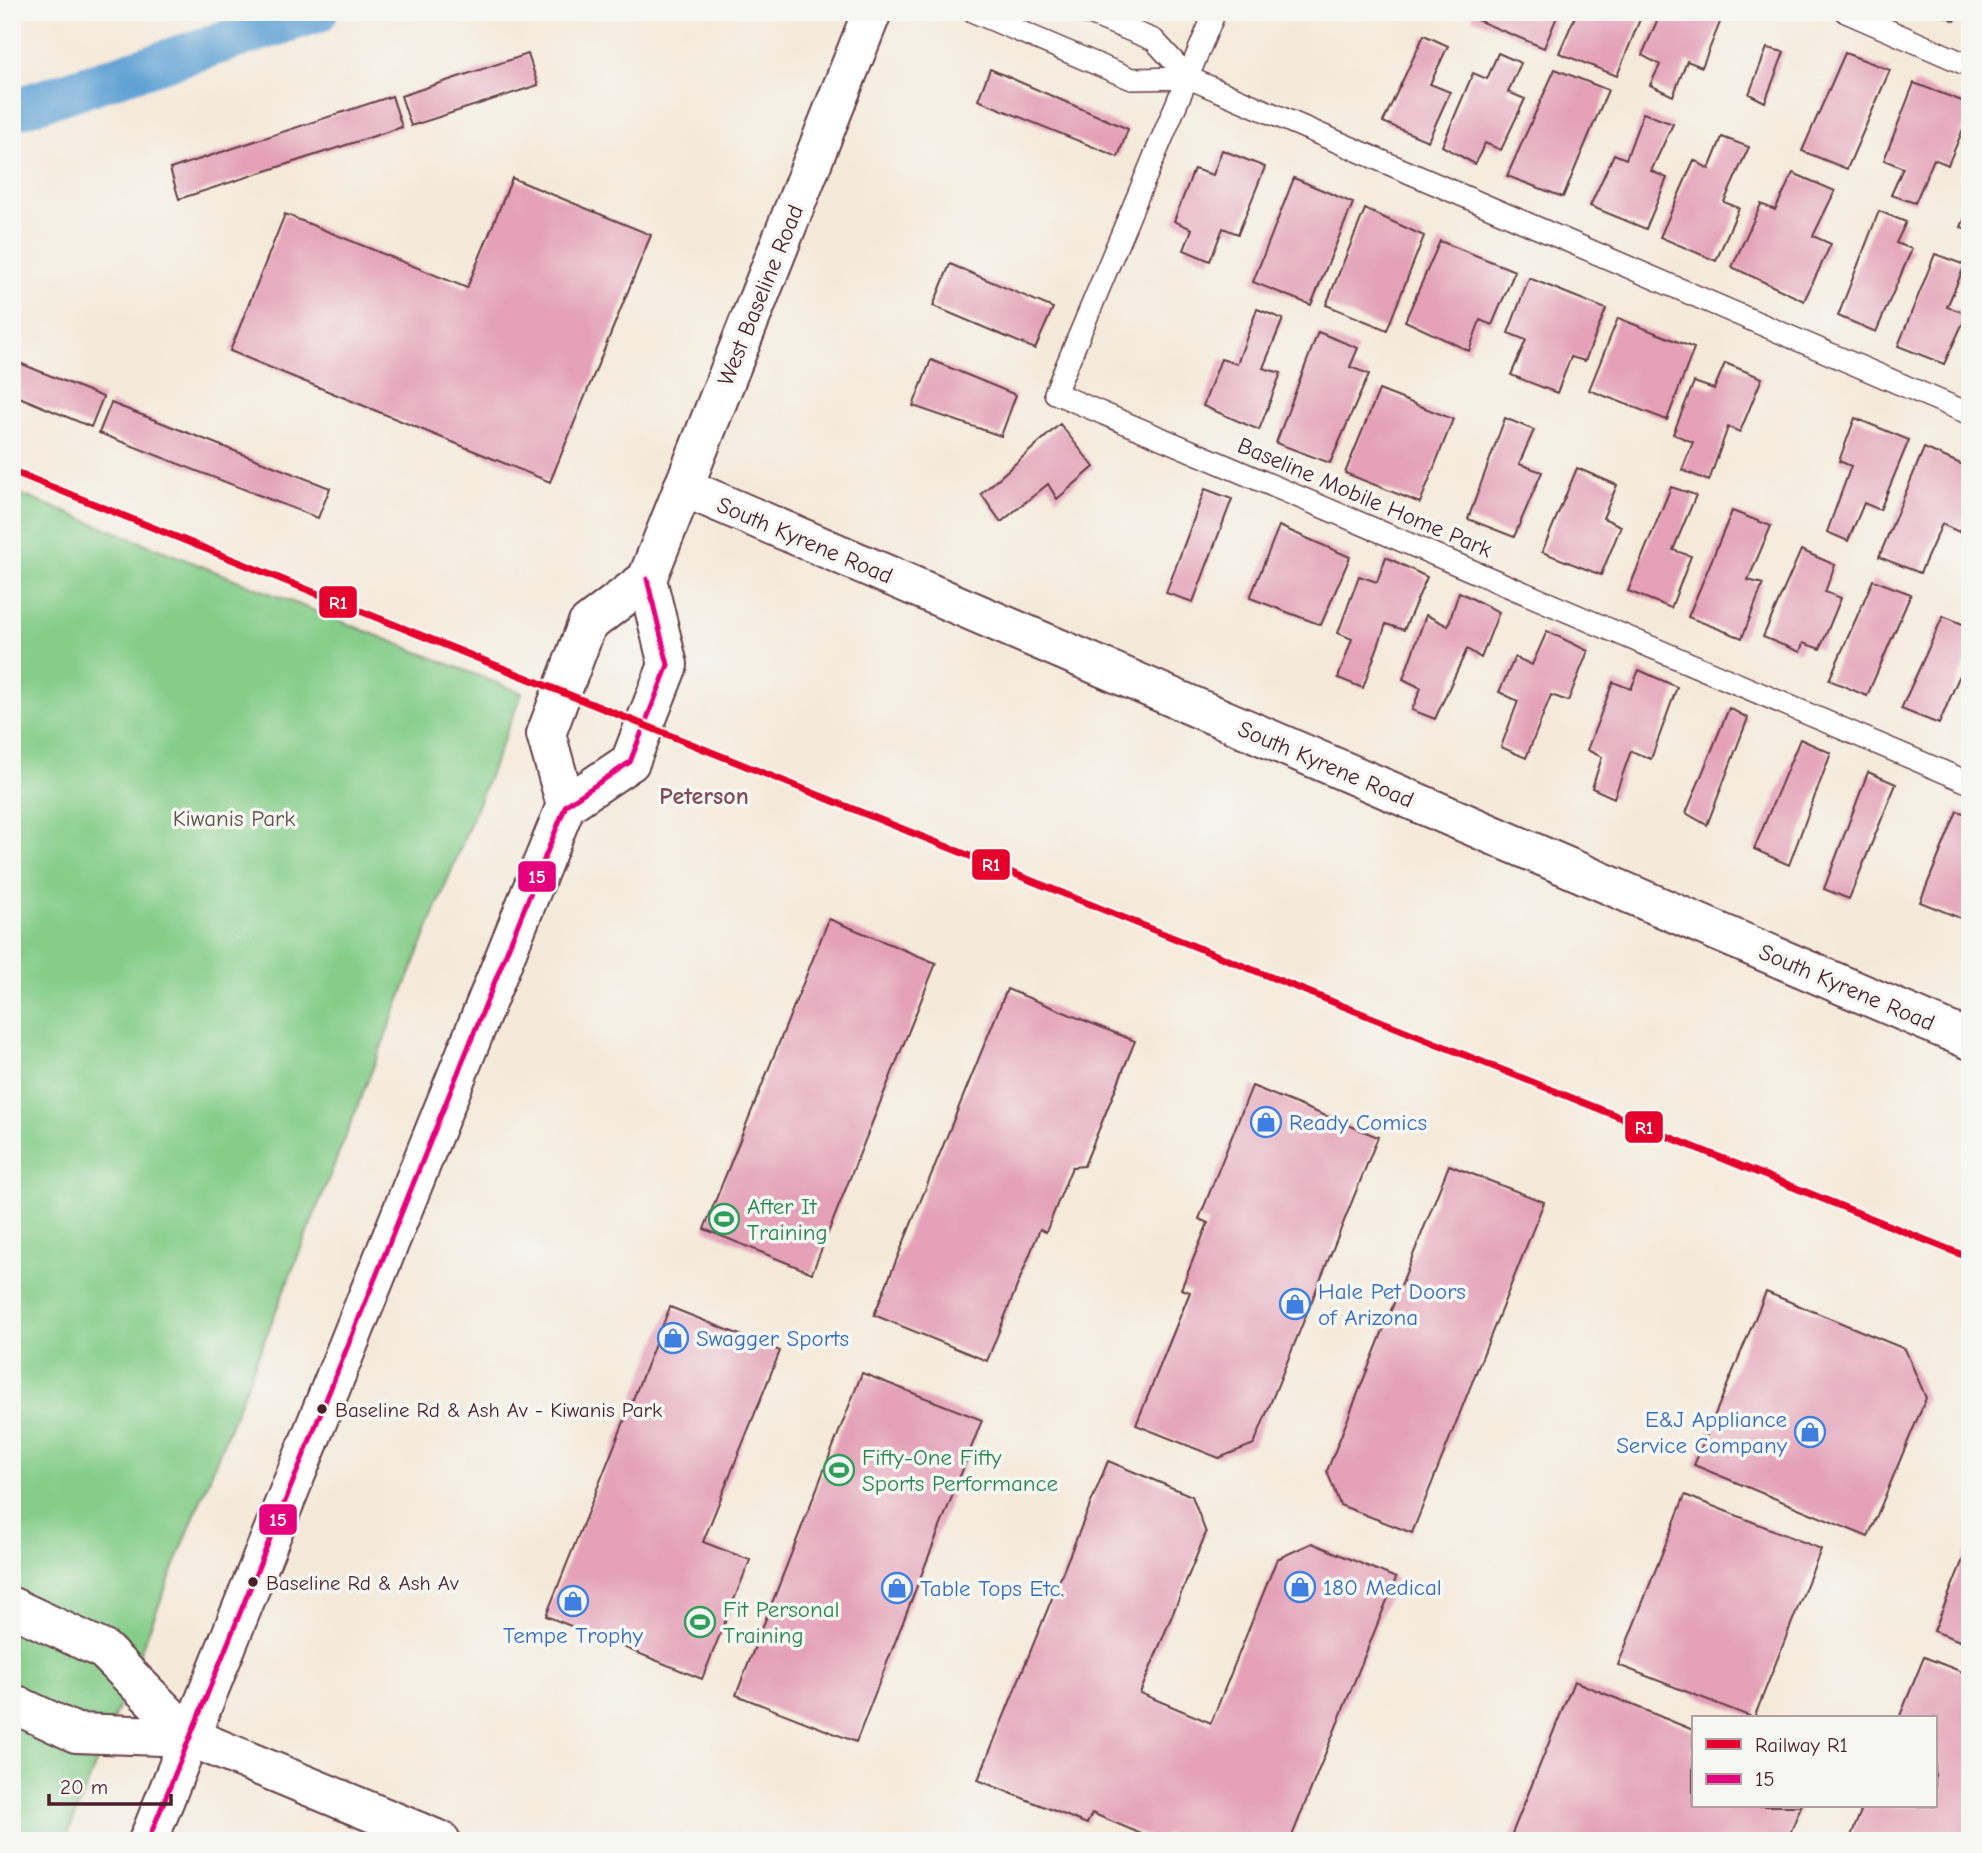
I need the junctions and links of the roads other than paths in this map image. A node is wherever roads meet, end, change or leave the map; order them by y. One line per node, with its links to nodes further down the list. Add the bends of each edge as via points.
1 (872, 12): 9 (main road, West Baseline Road)
2 (974, 12): 7 (lane, via 1132,79)
3 (1085, 12): 7 (lane, via 1154,40)
4 (1215, 12): 7 (lane, Baseline Mobile Home Park)
5 (1846, 12): 6 (lane)
6 (1970, 66)
7 (1189, 78): 8 (lane); 11 (lane, Baseline Mobile Home Park, via 1055,393)
8 (1970, 414)
9 (682, 487): 10 (main road, West Baseline Road); 13 (main road, South Kyrene Road)
10 (647, 579): 12 (main road, via 587,625 547,734); 12 (main road, via 668,665 630,762)
11 (1970, 783)
12 (566, 805): 16 (main road)
13 (1970, 1040)
14 (15, 1615): 16 (main road, via 104,1650)
15 (12, 1703): 16 (main road, via 76,1733)
16 (190, 1737): 17 (main road); 18 (main road)
17 (148, 1841)
18 (441, 1841)

